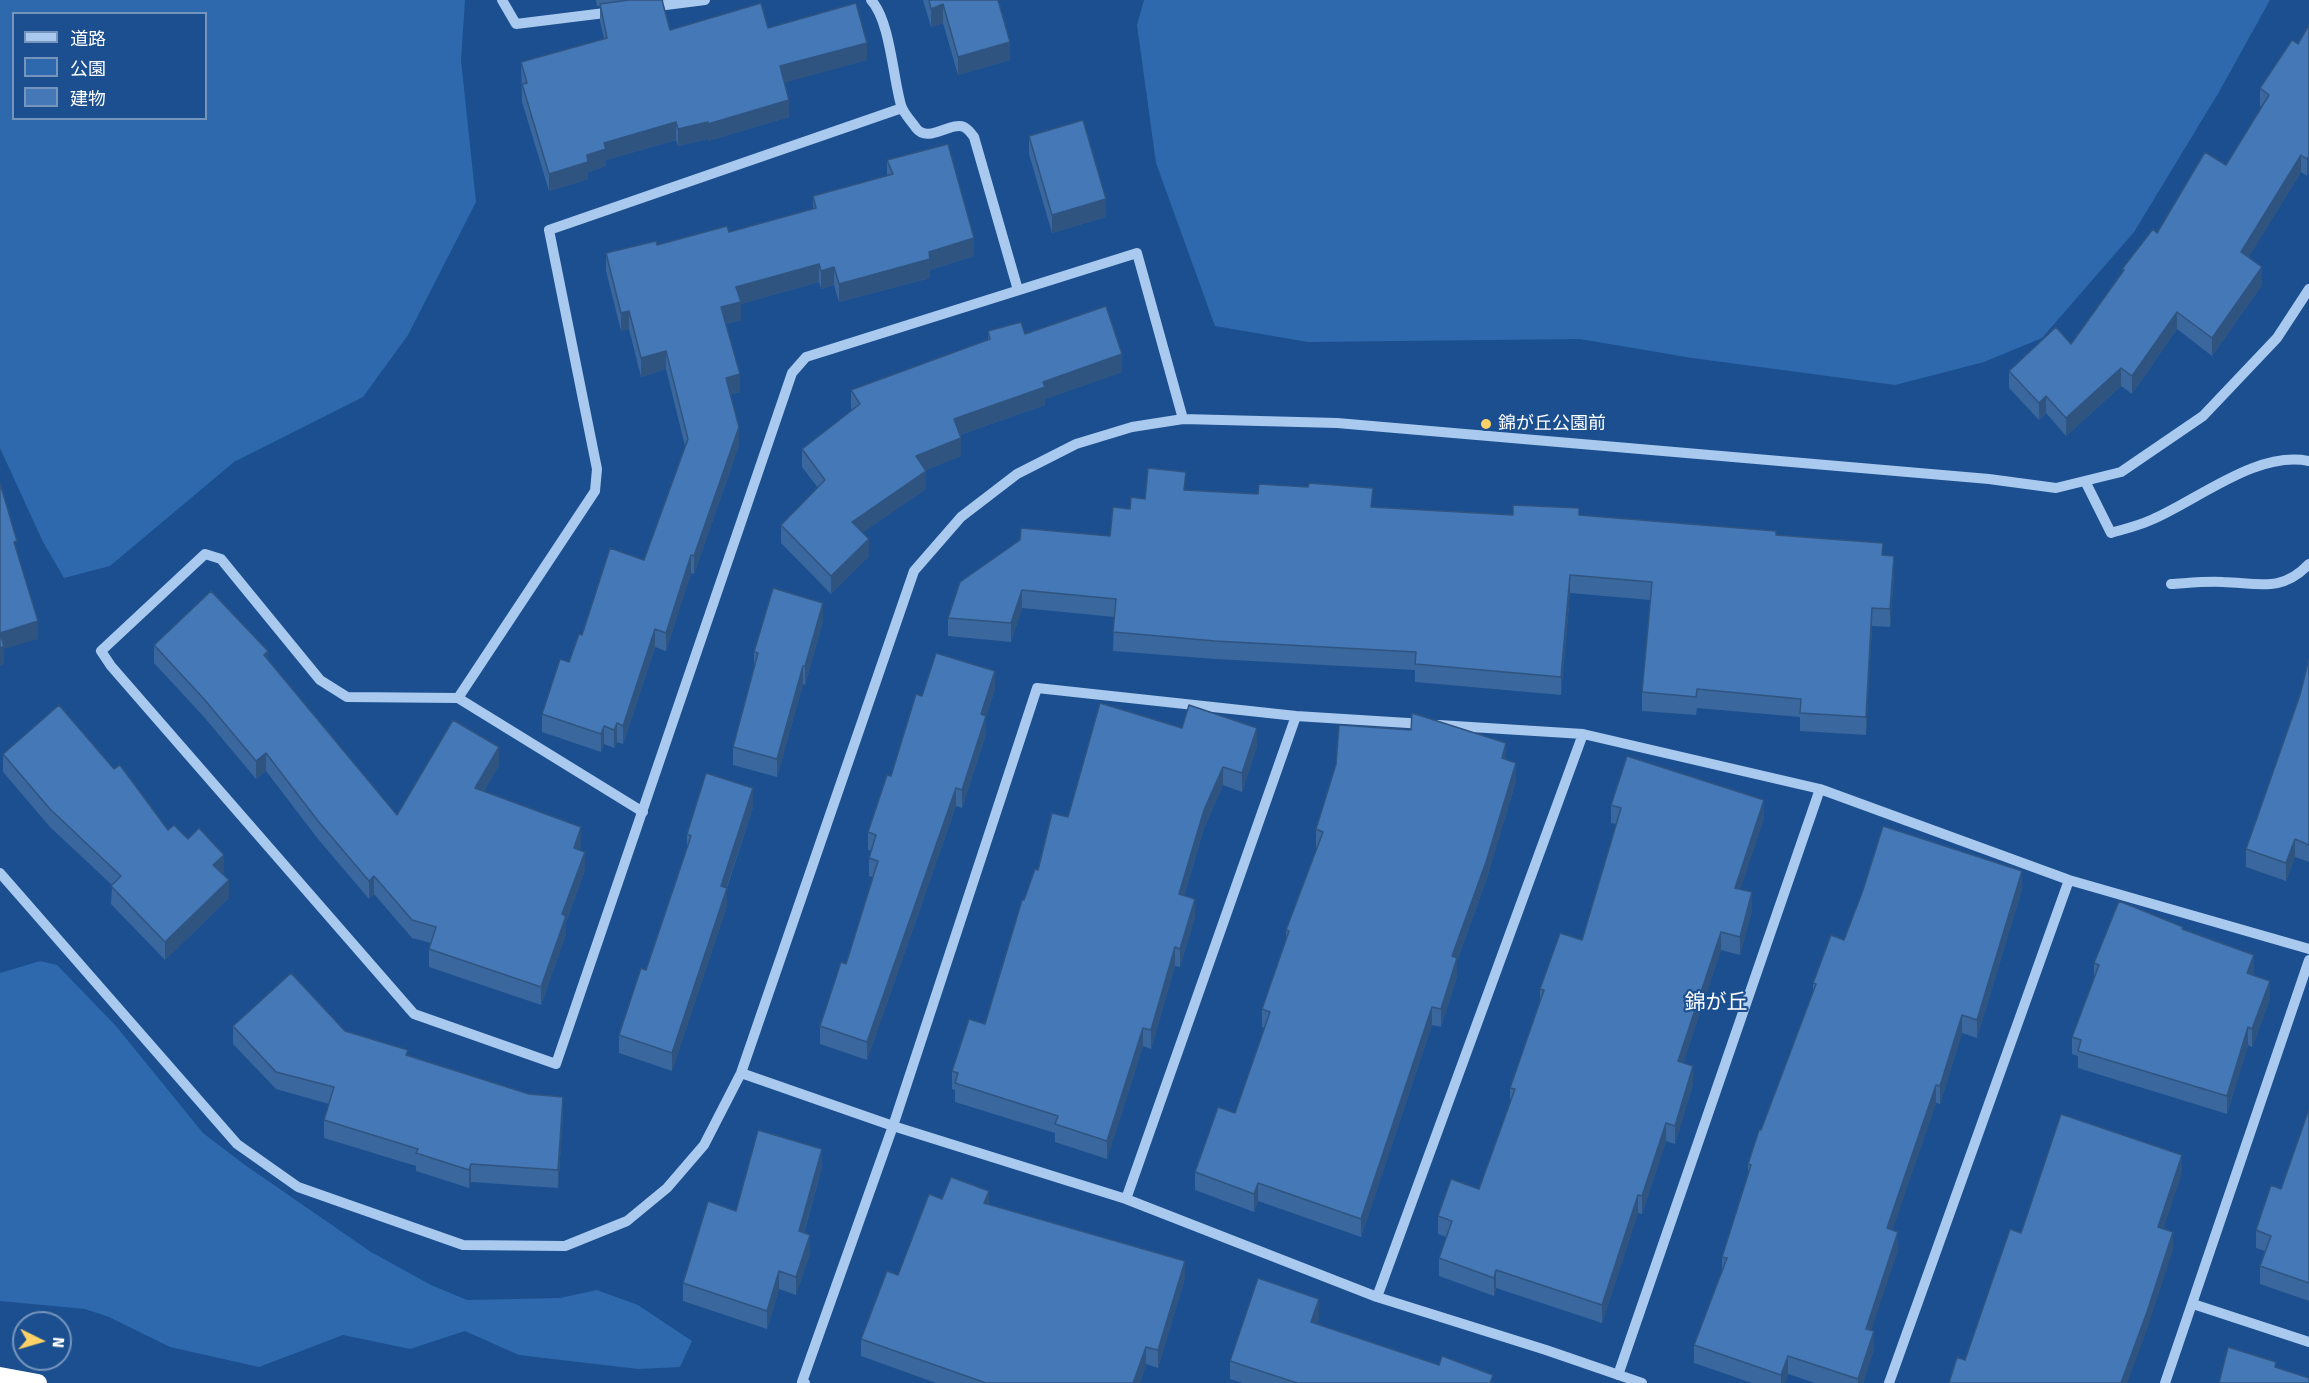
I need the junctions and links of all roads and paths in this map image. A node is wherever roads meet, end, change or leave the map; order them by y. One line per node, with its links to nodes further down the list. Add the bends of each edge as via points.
1 (502, 0): 5 (street, via 516,24)
2 (705, 0): 4 (street)
3 (871, 0): 6 (street, via 887,36)
4 (634, 9)
5 (622, 10)
6 (902, 108): 8 (street, via 921,132 935,133 961,126 974,137); 14 (street, via 549,230 597,469 596,491)
7 (2309, 289): 11 (street, via 2277,338 2203,416 2121,472)
8 (1018, 290): 9 (street, via 1137,253); 18 (street, via 806,357 792,373)
9 (1183, 419): 11 (street, via 1337,423 2056,488); 23 (street, via 1132,427 1076,444 1017,474 961,517 914,571)
10 (2309, 461): 11 (street, via 2293,458 2261,463 2150,520 2111,533)
11 (2085, 481)
12 (2309, 564): 13 (street, via 2298,576 2271,586)
13 (2171, 584)
14 (458, 698): 18 (street); 18 (street, via 347,697 320,680 221,559 205,554 101,651 414,1014 556,1064)
15 (1296, 716): 16 (street); 24 (street, via 1037,688); 25 (street)
16 (1583, 734): 17 (street); 26 (street)
17 (1820, 789): 20 (street); 29 (street)
18 (643, 812)
19 (0, 873): 23 (street, via 237,1144 298,1187 462,1245 565,1246 627,1221 667,1188 704,1144)
20 (2069, 880): 21 (street); 34 (street)
21 (2309, 949)
22 (2309, 960): 27 (street)
23 (741, 1073): 24 (street)
24 (892, 1126): 25 (street); 32 (street, via 802,1382)
25 (1126, 1199): 26 (street)
26 (1377, 1297): 29 (street)
27 (2193, 1304): 28 (street); 35 (street)
28 (2309, 1342)
29 (1618, 1375): 33 (street)
30 (0, 1376): 31 (highway)
31 (38, 1383)
32 (805, 1383)
33 (1642, 1383)
34 (1889, 1383)
35 (2165, 1383)

